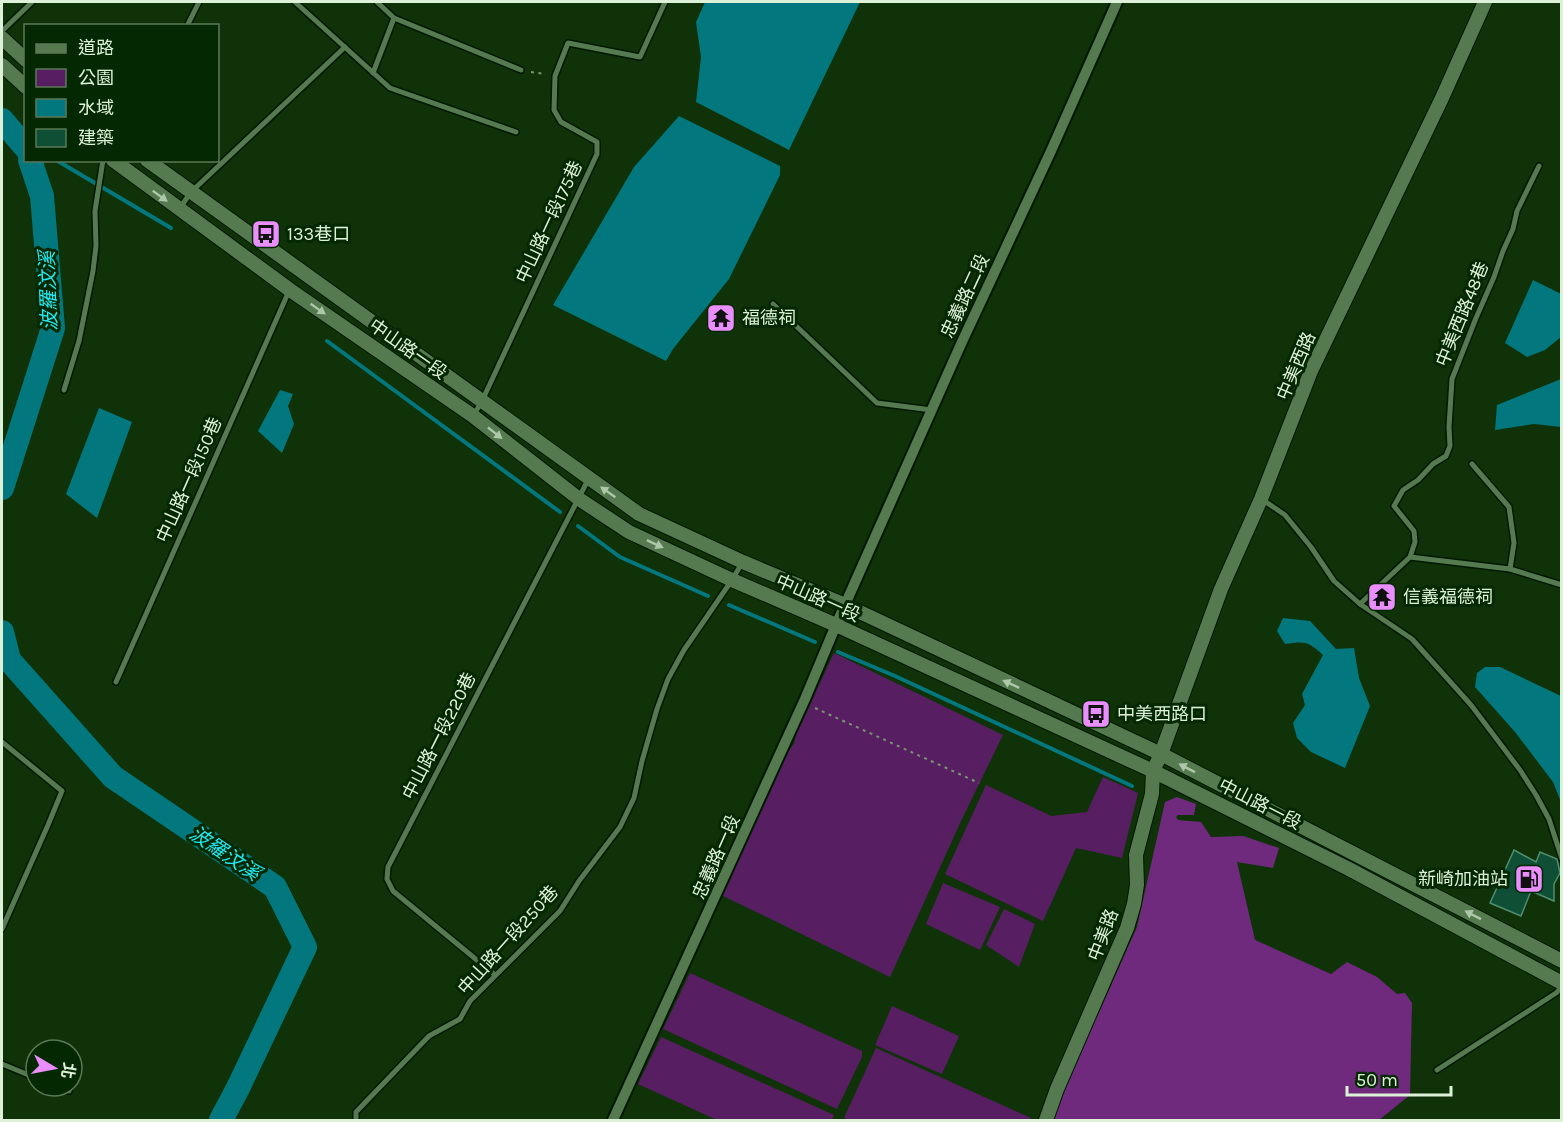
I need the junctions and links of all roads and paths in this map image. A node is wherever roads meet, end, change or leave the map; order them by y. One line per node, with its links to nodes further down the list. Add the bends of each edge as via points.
1 (32, 2): 10 (lane)
2 (199, 2): 9 (lane)
3 (295, 2): 12 (lane)
4 (377, 2): 8 (lane)
5 (665, 2): 17 (lane, 中山路一段175巷, via 640,57 568,43)
6 (1117, 2): 30 (street, 忠義路二段)
7 (1485, 2): 35 (street, 中美西路, via 1311,371)
8 (394, 18): 15 (lane); 16 (lane)
9 (188, 24)
10 (2, 31)
11 (2, 38): 13 (street)
12 (345, 47): 16 (lane); 24 (lane)
13 (24, 58)
14 (2, 65): 18 (street)
15 (521, 70): 17 (path)
16 (373, 73): 19 (lane, via 390,88)
17 (555, 76): 29 (lane, 中山路一段175巷, via 554,110 561,122 597,142 597,154)
18 (24, 85)
19 (516, 132)
20 (103, 162): 28 (lane, via 95,211 93,271)
21 (116, 162): 25 (street, 中山路一段, one-way to 25)
22 (150, 162): 24 (street, 中山路一段)
23 (1539, 166): 36 (lane, 中美西路48巷, via 1517,211 1514,229 1452,379 1450,446 1446,456 1403,490 1394,506 1414,531)
24 (191, 192): 25 (lane); 29 (street, 中山路一段)
25 (179, 210): 26 (street, 中山路一段)
26 (290, 290): 31 (street, 中山路一段, one-way to 31); 44 (lane, 中山路一段150巷)
27 (773, 304): 30 (lane, via 877,403)
28 (64, 390)
29 (482, 401): 31 (lane, 中山路一段175巷); 33 (street, 中山路一段)
30 (932, 410): 42 (street, 忠義路二段)
31 (472, 416): 34 (street, 中山路一段, one-way to 34)
32 (1472, 464): 38 (lane, via 1509,507 1514,543)
33 (589, 478): 34 (lane, 中山路一段220巷); 37 (street, 中山路一段, one-way to 33, via 639,514)
34 (579, 499): 39 (street, 中山路一段, one-way to 39, via 629,532); 57 (lane, 中山路一段220巷, via 388,867 387,879 393,891)
35 (1261, 499): 41 (lane, via 1285,515 1334,581); 47 (street, 中美西路, via 1221,590)
36 (1410, 557): 38 (lane); 41 (lane)
37 (743, 562): 39 (lane, 中山路一段250巷); 42 (street, 中山路一段)
38 (1510, 569): 40 (lane)
39 (732, 580): 43 (street, 中山路一段); 57 (lane, 中山路一段250巷, via 668,679 634,798 620,827 560,911)
40 (1562, 585)
41 (1359, 604): 51 (lane, via 1412,639 1470,705 1536,795 1549,819)
42 (845, 605): 43 (street, 忠義路一段); 47 (street, 中山路一段, one-way to 42)
43 (836, 625): 45 (street, 忠義路一段); 48 (street, 中山路一段)
44 (116, 682)
45 (805, 699): 49 (path, via 807,704); 63 (street, 忠義路一段)
46 (2, 742): 54 (lane, via 62,791)
47 (1161, 754): 48 (street, 中美路); 50 (street, 中山路一段, one-way to 47)
48 (1153, 771): 52 (street, 中山路一段); 64 (street, 中美路, via 1152,794 1136,855 1134,904 1127,927)
49 (979, 783)
50 (1357, 855): 52 (street); 53 (street, 中山路一段, one-way to 50)
51 (1562, 859)
52 (1348, 869): 55 (street, 中山路一段)
53 (1499, 928): 55 (street); 56 (street, 中山路一段)
54 (2, 929)
55 (1489, 945): 58 (street, 中山路一段)
56 (1562, 961)
57 (495, 975): 62 (lane, 中山路一段250巷, via 470,1001 460,1019 429,1036 376,1091 356,1112)
58 (1562, 985): 60 (lane, via 1556,993)
59 (2, 1064): 61 (lane)
60 (1437, 1070)
61 (24, 1073)
62 (356, 1120)
63 (614, 1120)
64 (1046, 1120)

